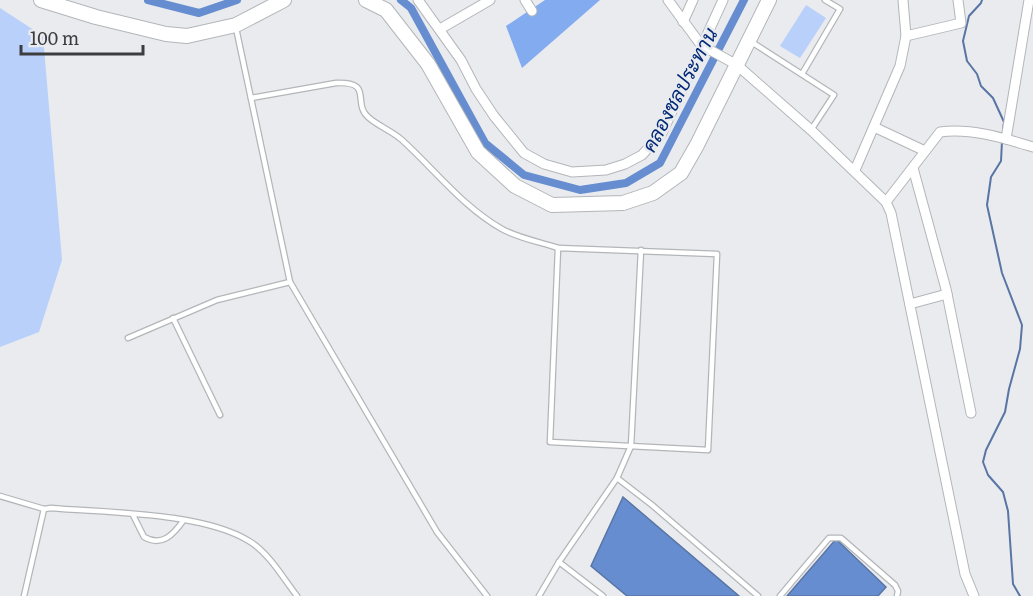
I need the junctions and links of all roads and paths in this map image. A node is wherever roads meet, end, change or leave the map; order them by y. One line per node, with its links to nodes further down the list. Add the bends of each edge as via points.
1 (41, 0): 17 (street, via 166,34 188,36)
2 (284, 0): 17 (street)
3 (366, 0): 22 (street, via 386,10 428,64 477,152 515,186 552,205 623,203 653,193 681,173)
4 (418, 0): 18 (street)
5 (490, 0): 18 (street)
6 (525, 0): 15 (street)
7 (668, 0): 16 (street)
8 (693, 0): 16 (street)
9 (723, 0): 21 (street)
10 (769, 0): 20 (street)
11 (825, 0): 23 (lane, via 840,9)
12 (903, 0): 19 (street)
13 (958, 0): 19 (street, via 961,23)
14 (1029, 0): 27 (street)
15 (532, 11)
16 (683, 22): 21 (street)
17 (236, 25): 24 (lane)
18 (440, 29): 21 (street, via 476,89 524,153 572,172 606,170 642,155 662,133)
19 (906, 36): 25 (street, via 900,66)
20 (749, 40): 22 (street); 23 (lane)
21 (701, 45): 22 (street)
22 (737, 65): 26 (street)
23 (802, 74): 26 (lane, via 834,95)
24 (251, 98): 33 (lane, via 336,83 355,85 367,117 401,139 479,213 503,230); 35 (lane)
25 (874, 127): 29 (street); 31 (street)
26 (812, 130): 31 (street)
27 (1002, 138): 28 (street); 29 (street, via 959,130 940,132)
28 (1033, 147)
29 (925, 151): 30 (street)
30 (913, 168): 32 (street); 36 (street)
31 (855, 170): 32 (street)
32 (886, 202): 37 (street)
33 (558, 248): 34 (lane); 42 (lane, via 550,442)
34 (641, 250): 42 (lane); 42 (lane, via 717,254 708,450)
35 (290, 282): 38 (lane, via 218,300); 51 (lane, via 436,532)
36 (946, 294): 37 (street); 40 (street)
37 (910, 304): 57 (street, via 965,574)
38 (173, 318): 39 (lane); 41 (lane)
39 (128, 338)
40 (971, 413)
41 (220, 415)
42 (631, 446): 43 (lane)
43 (617, 478): 48 (lane); 54 (lane)
44 (0, 496): 45 (lane)
45 (44, 510): 46 (lane); 49 (lane)
46 (133, 515): 47 (lane); 47 (lane, via 144,537 156,541 173,534)
47 (183, 520): 50 (lane, via 219,527 249,541 263,552)
48 (559, 562): 52 (lane); 53 (lane)
49 (24, 596)
50 (297, 596)
51 (487, 596)
52 (539, 596)
53 (603, 596)
54 (758, 596)
55 (780, 596): 56 (lane, via 829,538 835,537 896,585)
56 (897, 596)
57 (974, 596)

